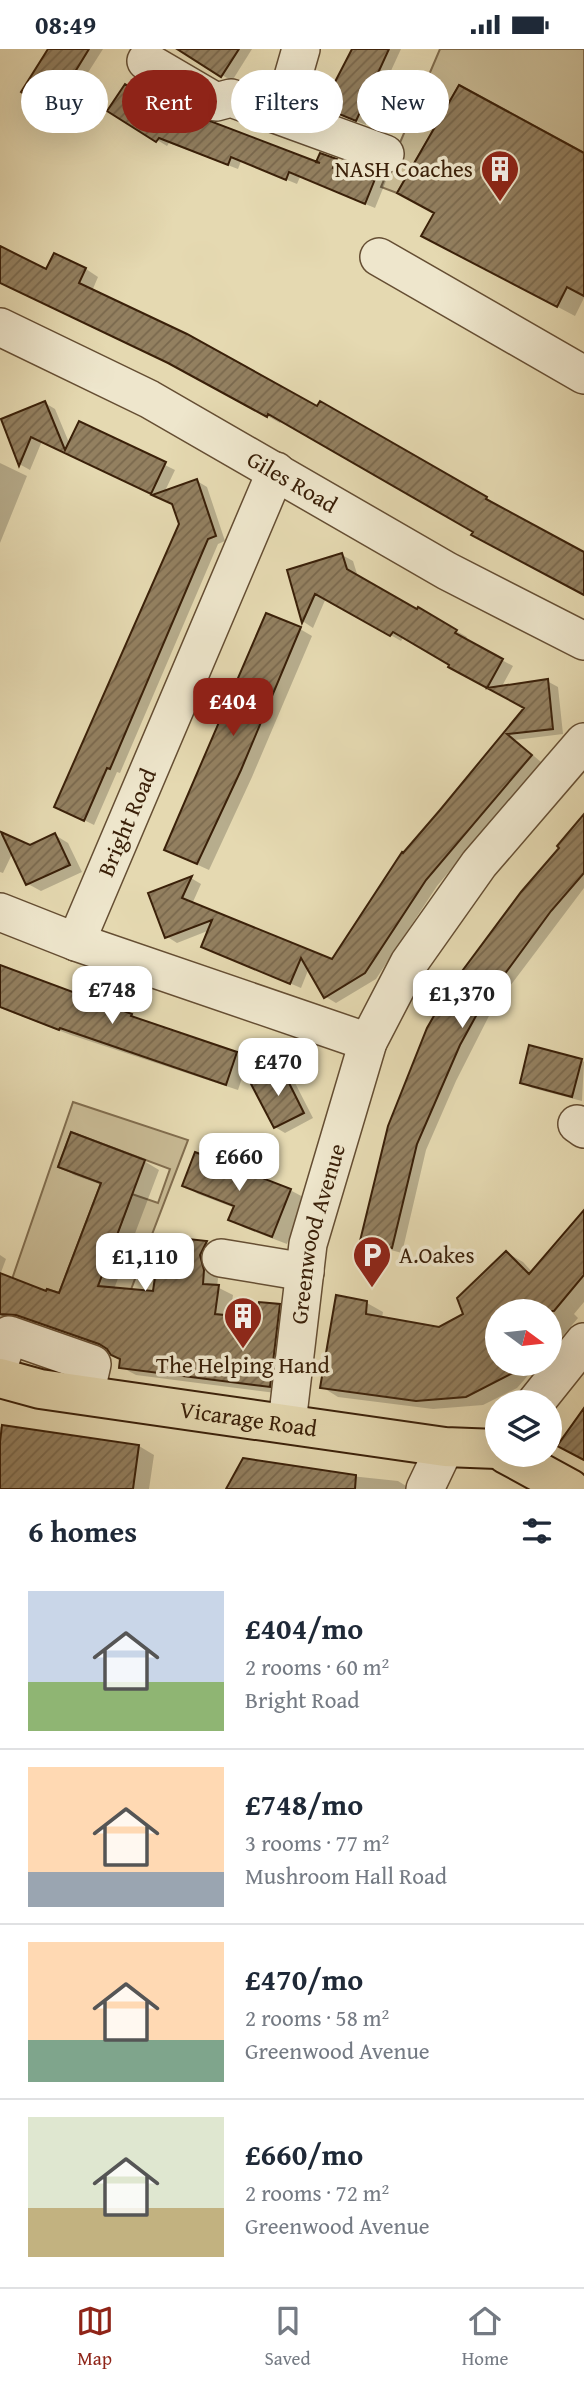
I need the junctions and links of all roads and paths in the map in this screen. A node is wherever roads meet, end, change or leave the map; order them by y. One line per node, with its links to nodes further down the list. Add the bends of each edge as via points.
1 (301, 49): 3 (street)
2 (146, 61): 4 (street, via 216,102)
3 (295, 70)
4 (231, 98)
5 (330, 133): 6 (street)
6 (385, 154)
7 (379, 257): 9 (street)
8 (0, 327): 10 (street, Giles Road, via 149,399)
9 (584, 375)
10 (276, 471): 11 (street, Giles Road, via 447,571); 14 (street, Bright Road)
11 (584, 641)
12 (584, 742): 15 (street, Greenwood Avenue, via 479,864 409,963)
13 (0, 912): 14 (street)
14 (76, 942): 15 (street)
15 (368, 1042): 17 (street, Greenwood Avenue, via 309,1244)
16 (221, 1258): 17 (street)
17 (305, 1272): 21 (street, Greenwood Avenue)
18 (584, 1342): 20 (street)
19 (1, 1381): 21 (main road, Vicarage Road)
20 (546, 1390)
21 (288, 1423): 22 (main road, Vicarage Road)
22 (445, 1447): 23 (main road, Vicarage Road); 25 (street)
23 (485, 1449)
24 (530, 1467): 26 (main road)
25 (425, 1489)
26 (570, 1489)

